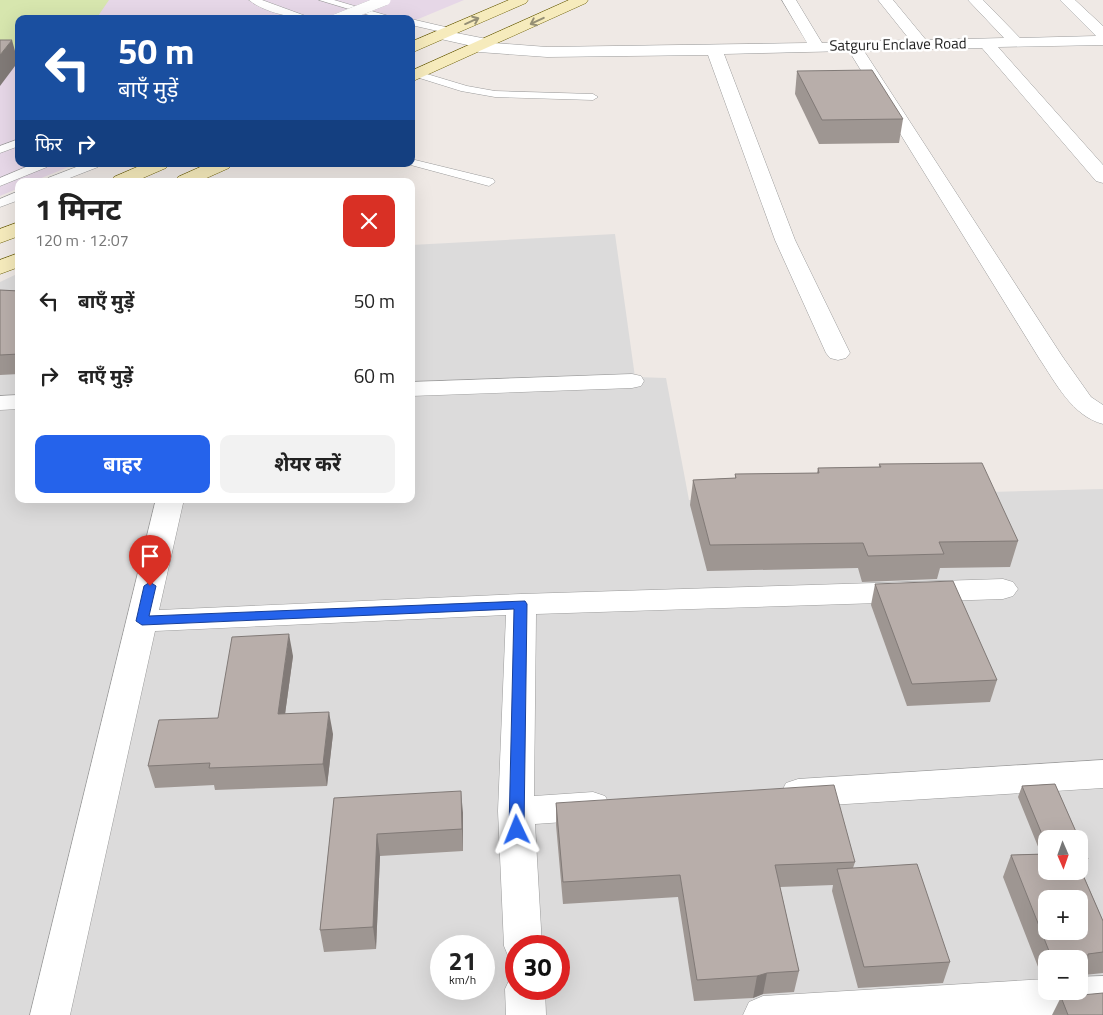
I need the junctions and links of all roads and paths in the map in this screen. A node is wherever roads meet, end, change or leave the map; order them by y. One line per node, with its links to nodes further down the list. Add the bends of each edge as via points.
1 (254, 0): 10 (lane)
2 (324, 0): 12 (lane)
3 (385, 0): 11 (lane, bridge)
4 (521, 0): 14 (main road, one-way to 4)
5 (581, 0): 18 (main road, one-way to 18)
6 (789, 0): 22 (street)
7 (885, 0): 19 (street)
8 (975, 0): 17 (street)
9 (1067, 0): 15 (street)
10 (295, 15)
11 (347, 15)
12 (379, 15)
13 (415, 23): 14 (lane)
14 (446, 33): 18 (street, Satguru Enclave Road); 21 (main road)
15 (1102, 40): 17 (street, Satguru Enclave Road)
16 (986, 42): 17 (street, Satguru Enclave Road); 19 (street, Satguru Enclave Road); 34 (street)
17 (1016, 42)
18 (487, 44): 23 (street, Satguru Enclave Road, via 547,52); 24 (main road)
19 (921, 44): 20 (street, Satguru Enclave Road)
20 (853, 45): 22 (street, Satguru Enclave Road); 51 (street, via 1051,358 1082,402)
21 (415, 46)
22 (816, 46): 23 (street, Satguru Enclave Road)
23 (714, 49): 46 (street, via 785,240)
24 (415, 76)
25 (415, 76): 26 (lane, via 495,94)
26 (593, 97)
27 (15, 144): 28 (lane)
28 (0, 150)
29 (415, 163): 39 (lane)
30 (36, 167): 38 (lane)
31 (87, 167): 35 (lane)
32 (152, 167): 36 (main road)
33 (215, 167): 37 (main road)
34 (1103, 177)
35 (59, 178)
36 (128, 178)
37 (192, 178)
38 (0, 182)
39 (489, 182)
40 (15, 197): 41 (lane)
41 (0, 203)
42 (15, 230): 43 (main road)
43 (0, 237)
44 (15, 261): 45 (main road)
45 (0, 268)
46 (838, 353)
47 (632, 381): 48 (street)
48 (415, 389)
49 (15, 402): 50 (street)
50 (0, 403)
51 (1103, 416)
52 (169, 503): 55 (street)
53 (1003, 589): 54 (street)
54 (521, 604): 55 (street); 59 (street)
55 (142, 621): 63 (street)
56 (1103, 774): 57 (street)
57 (765, 795)
58 (625, 804): 59 (street)
59 (516, 811): 60 (street)
60 (522, 935)
61 (1103, 994): 65 (street)
62 (525, 1000): 64 (street)
63 (50, 1015)
64 (526, 1015)
65 (762, 1015)

